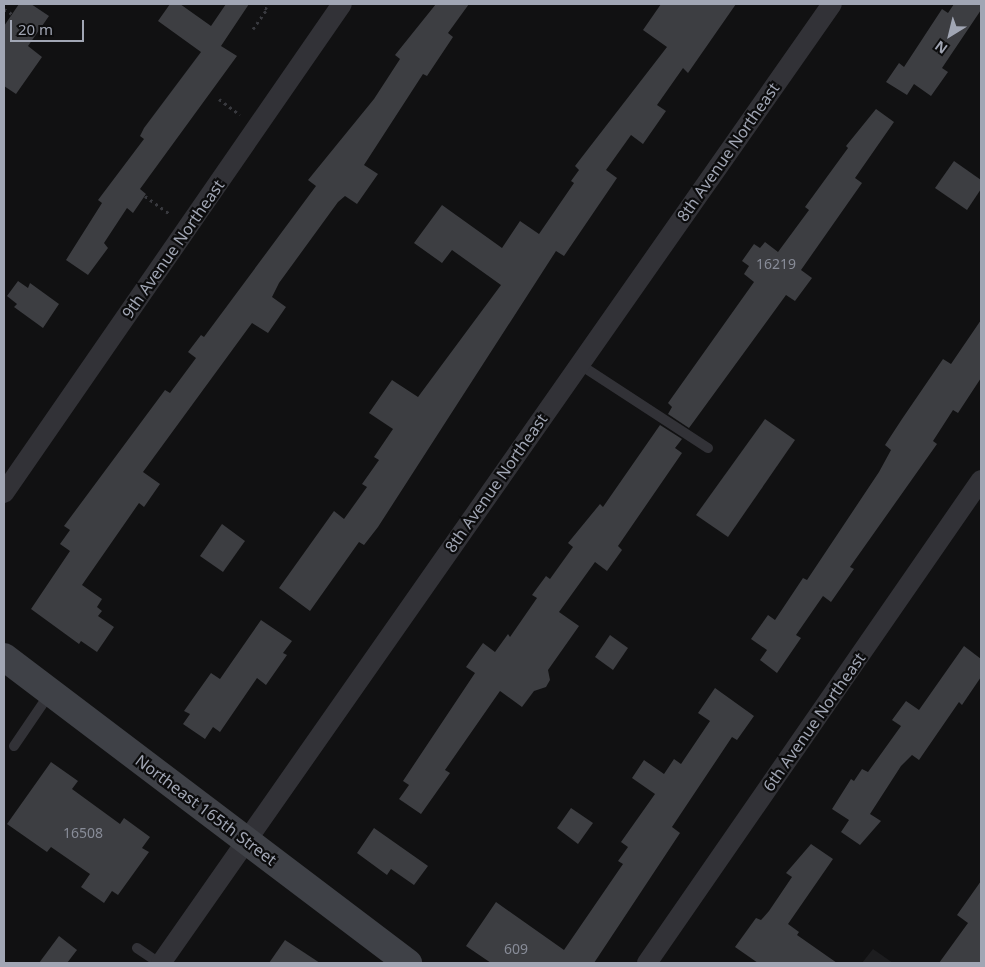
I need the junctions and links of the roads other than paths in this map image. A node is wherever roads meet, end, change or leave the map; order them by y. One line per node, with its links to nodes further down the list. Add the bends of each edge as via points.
1 (342, 4): 6 (street, 9th Avenue Northeast)
2 (832, 4): 3 (street, 8th Avenue Northeast)
3 (579, 364): 4 (lane); 10 (street, 8th Avenue Northeast)
4 (708, 448)
5 (981, 480): 14 (street, 6th Avenue Northeast)
6 (4, 494)
7 (4, 657): 8 (street, Northeast 165th Street)
8 (50, 692): 9 (lane); 10 (street, Northeast 165th Street)
9 (14, 746)
10 (246, 840): 12 (street, 8th Avenue Northeast); 13 (street, Northeast 165th Street)
11 (138, 948): 12 (lane)
12 (160, 963)
13 (408, 963)
14 (647, 963)

